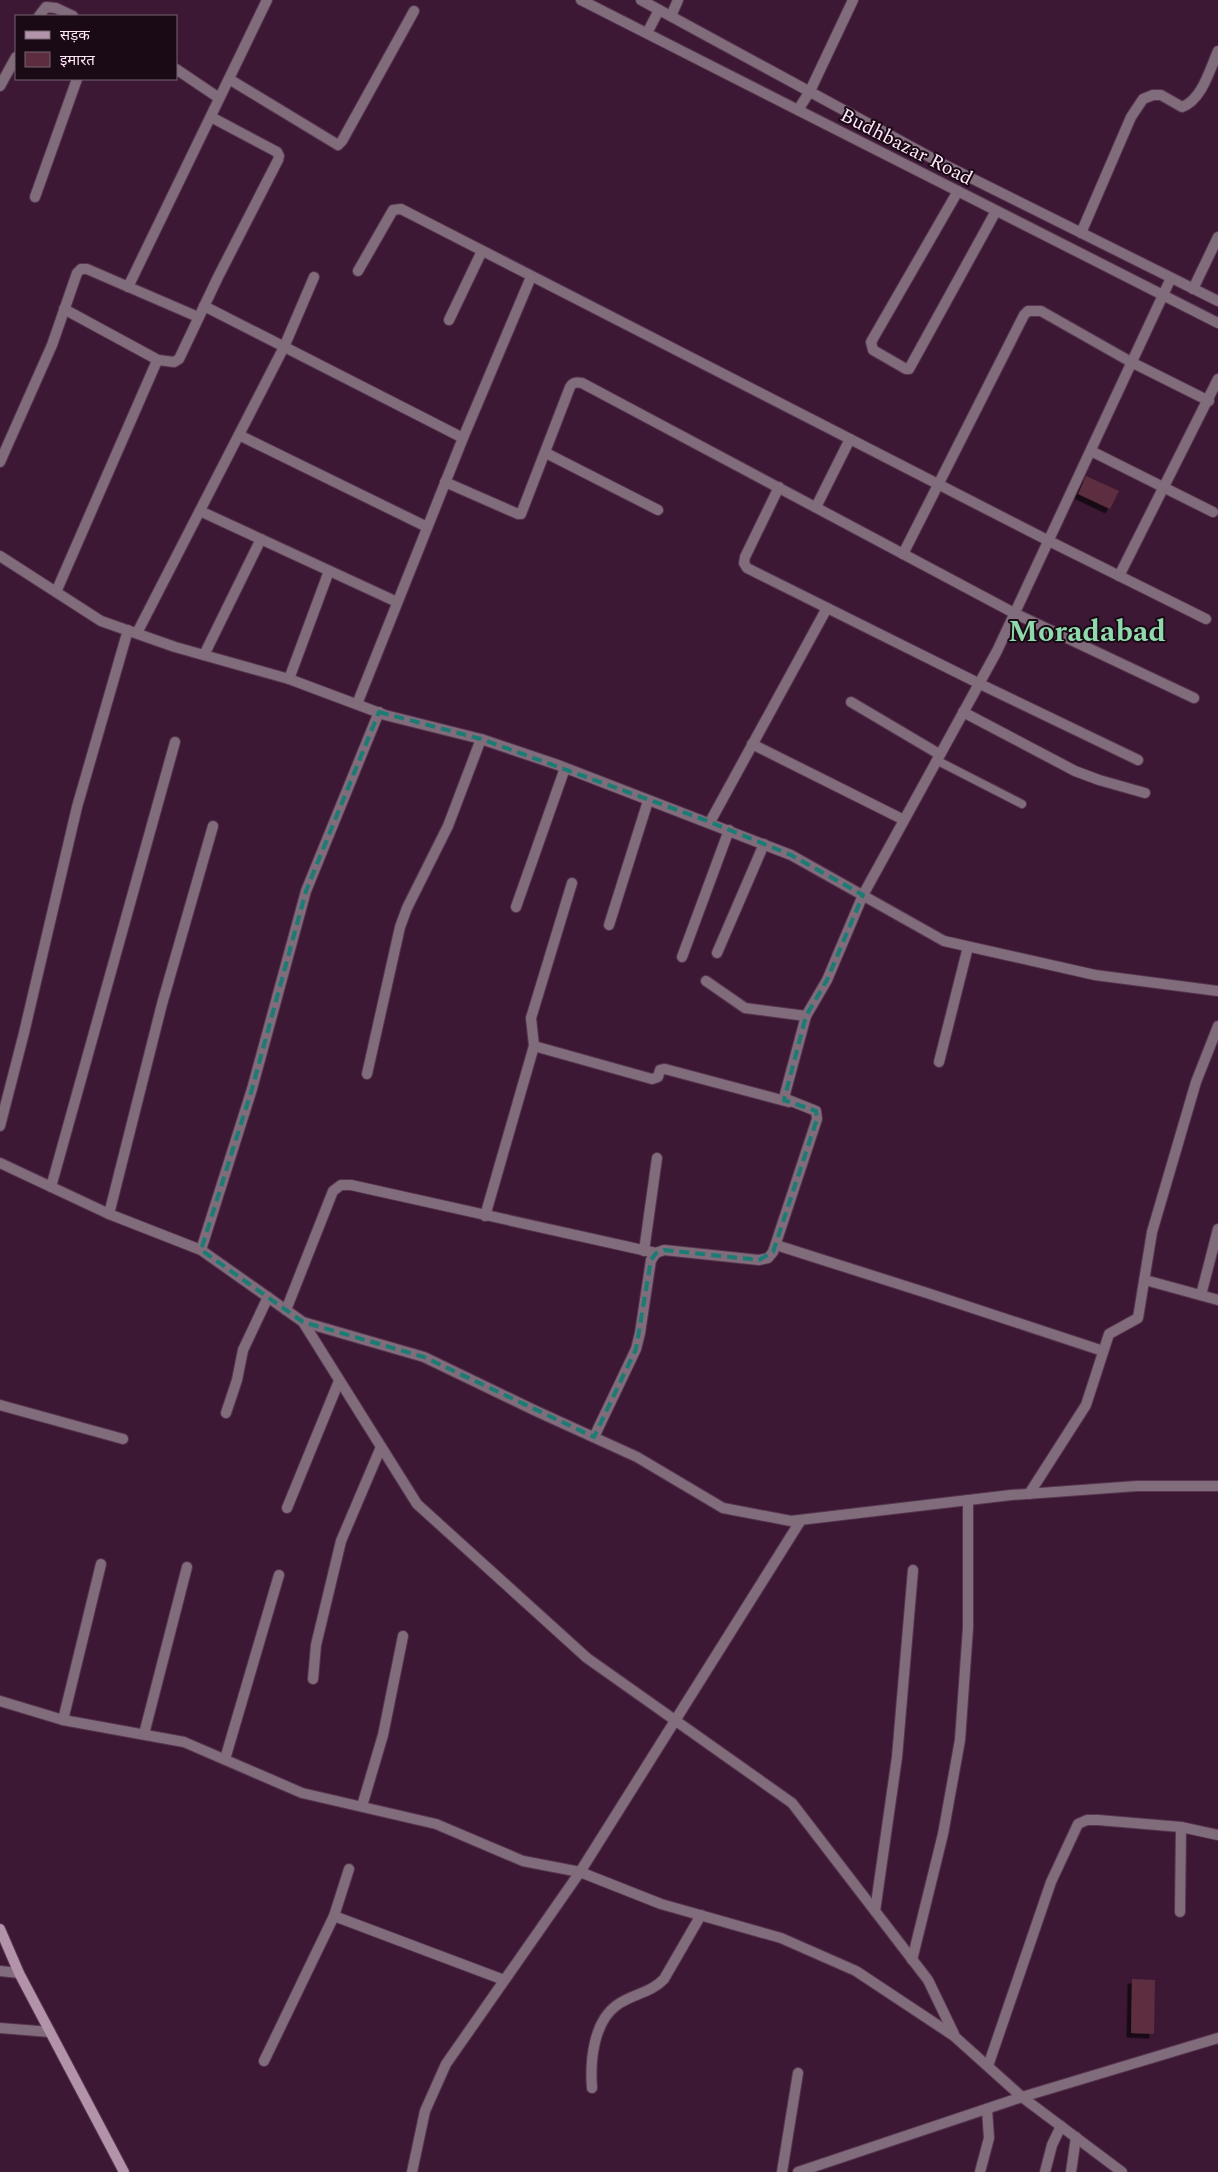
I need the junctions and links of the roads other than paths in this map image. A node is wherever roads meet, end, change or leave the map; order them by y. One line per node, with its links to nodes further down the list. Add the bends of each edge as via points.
1 (267, 0): 15 (street)
2 (581, 0): 11 (street, Budhbazar Road)
3 (641, 0): 6 (street, Budhbazar Road)
4 (678, 0): 10 (street)
5 (853, 0): 18 (street)
6 (660, 10): 10 (street, Budhbazar Road); 11 (street)
7 (414, 11): 15 (street, via 338,145)
8 (40, 15): 9 (street, via 51,6)
9 (71, 15)
10 (671, 16): 18 (street, Budhbazar Road)
11 (647, 33): 20 (street, Budhbazar Road)
12 (1218, 51): 25 (street, via 1190,104 1182,107 1161,95 1143,99 1131,117)
13 (15, 59): 17 (street)
14 (178, 70): 19 (street)
15 (229, 78): 19 (street)
16 (77, 80): 23 (street)
17 (0, 86)
18 (810, 91): 20 (street); 25 (street, Budhbazar Road, via 941,163)
19 (220, 98): 21 (street)
20 (798, 110): 22 (street, Budhbazar Road)
21 (210, 117): 34 (street); 38 (street, via 279,156)
22 (958, 191): 24 (street, Budhbazar Road); 24 (street, via 871,342 873,350 906,369 909,369)
23 (34, 197)
24 (996, 210): 29 (street, Budhbazar Road)
25 (1081, 233): 27 (street, Budhbazar Road)
26 (1218, 236): 35 (street)
27 (1092, 239): 29 (street); 33 (street, Budhbazar Road)
28 (482, 251): 30 (street, via 397,208); 32 (street); 41 (street)
29 (1084, 255): 36 (street, Budhbazar Road)
30 (358, 271)
31 (314, 276): 43 (street)
32 (531, 277): 49 (street); 50 (street)
33 (1171, 278): 35 (street, Budhbazar Road); 36 (street)
34 (128, 287): 39 (street, via 81,269); 40 (street)
35 (1193, 289): 37 (street, Budhbazar Road)
36 (1164, 295): 42 (street, Budhbazar Road); 45 (street)
37 (1218, 301)
38 (204, 306): 40 (street); 43 (street)
39 (64, 309): 44 (street); 53 (street, via 52,345)
40 (198, 317): 44 (street, via 179,359 174,362)
41 (449, 320)
42 (1218, 322)
43 (284, 346): 48 (street); 49 (street)
44 (158, 360): 69 (street)
45 (1131, 362): 47 (street); 51 (street); 55 (street, via 1040,311 1028,311)
46 (1218, 379): 47 (street)
47 (1209, 400): 57 (street)
48 (239, 435): 60 (street); 62 (street)
49 (463, 438): 54 (street)
50 (850, 439): 55 (street); 58 (street)
51 (1091, 451): 57 (street); 64 (street)
52 (546, 453): 54 (street, via 521,514); 56 (street, via 570,388 577,382); 59 (street)
53 (0, 462)
54 (445, 482): 62 (street)
55 (939, 485): 64 (street); 65 (street)
56 (779, 487): 58 (street); 71 (street, via 744,563 747,568)
57 (1163, 487): 61 (street); 68 (street)
58 (816, 507): 65 (street)
59 (658, 510)
60 (200, 511): 63 (street); 74 (street)
61 (1213, 512)
62 (427, 527): 70 (street)
63 (261, 539): 67 (street); 75 (street)
64 (1048, 541): 68 (street); 72 (street)
65 (903, 554): 72 (street)
66 (0, 556): 69 (street)
67 (329, 571): 70 (street); 76 (street)
68 (1119, 576): 73 (street)
69 (56, 592): 74 (street, via 101,620)
70 (397, 602): 80 (street)
71 (827, 608): 77 (street); 85 (street)
72 (1014, 613): 77 (street); 78 (street)
73 (1206, 619)
74 (132, 632): 75 (street); 112 (street, via 77,807)
75 (204, 656): 76 (street)
76 (289, 679): 80 (street)
77 (978, 683): 82 (street); 87 (street)
78 (1194, 698)
79 (851, 702): 86 (street)
80 (357, 704): 81 (street)
81 (379, 712): 83 (street); 120 (street, via 306,890 252,1089)
82 (963, 712): 86 (street); 89 (street, via 1075,771)
83 (481, 740): 88 (street); 110 (street, via 448,826 400,928)
84 (175, 742): 115 (street)
85 (752, 744): 92 (street); 93 (street)
86 (938, 757): 91 (lane); 92 (street)
87 (1138, 760)
88 (565, 768): 90 (street); 99 (street)
89 (1145, 793)
90 (648, 802): 93 (street); 100 (street)
91 (1022, 804)
92 (904, 820): 98 (street)
93 (710, 822): 95 (street)
94 (213, 826): 116 (street, via 162,1004)
95 (729, 830): 96 (street); 103 (street)
96 (764, 844): 98 (street, via 791,855); 102 (street)
97 (572, 883): 108 (street, via 531,1018)
98 (863, 895): 101 (street, via 944,941); 106 (street, via 827,980)
99 (516, 906)
100 (609, 925)
101 (968, 947): 105 (street, via 1095,975); 109 (street)
102 (717, 954)
103 (682, 957)
104 (706, 981): 106 (street, via 745,1008)
105 (1218, 991)
106 (806, 1016): 111 (street, via 786,1094)
107 (1218, 1026): 123 (street, via 1181,1129 1152,1232)
108 (534, 1046): 111 (street, via 652,1079 665,1069); 117 (street)
109 (939, 1062)
110 (367, 1074)
111 (788, 1102): 119 (street, via 816,1111 817,1119)
112 (0, 1126)
113 (657, 1158): 121 (street)
114 (0, 1163): 115 (street)
115 (51, 1187): 116 (street)
116 (109, 1214): 120 (street)
117 (485, 1216): 121 (street); 127 (street, via 340,1185 334,1192)
118 (1218, 1229): 124 (street)
119 (776, 1245): 122 (street, via 768,1258 759,1260 664,1250); 129 (street)
120 (201, 1250): 125 (street)
121 (644, 1251): 122 (street)
122 (656, 1253): 133 (street, via 651,1260 636,1349)
123 (1145, 1280): 124 (street); 129 (street, via 1138,1318 1109,1334)
124 (1201, 1295): 126 (street)
125 (268, 1297): 127 (street); 132 (street, via 243,1350)
126 (1218, 1300)
127 (286, 1310): 128 (street)
128 (302, 1322): 130 (street); 133 (street, via 424,1357)
129 (1103, 1351): 137 (street, via 1086,1405)
130 (339, 1381): 135 (street); 139 (street)
131 (0, 1405): 134 (street)
132 (226, 1413)
133 (594, 1437): 140 (street, via 638,1456 723,1508 791,1521)
134 (123, 1439)
135 (381, 1448): 146 (street, via 341,1541 316,1645); 149 (street, via 417,1504 487,1570 586,1658)
136 (1218, 1486): 137 (street, via 1137,1486)
137 (1029, 1494): 138 (street)
138 (968, 1500): 140 (street); 162 (street, via 968,1628 960,1740 944,1834)
139 (287, 1508)
140 (801, 1520): 149 (street)
141 (100, 1564): 148 (street)
142 (187, 1567): 150 (street)
143 (912, 1570): 157 (street, via 897,1757)
144 (279, 1575): 151 (street)
145 (404, 1636): 152 (street, via 383,1735)
146 (313, 1679)
147 (0, 1701): 148 (street)
148 (63, 1720): 150 (street)
149 (676, 1720): 156 (street); 157 (street, via 792,1803)
150 (144, 1734): 151 (street, via 184,1742)
151 (225, 1760): 152 (street, via 302,1793)
152 (362, 1806): 156 (street, via 436,1824 523,1861)
153 (1181, 1826): 154 (street); 158 (street); 171 (street, via 1098,1820 1078,1824 1051,1882)
154 (1218, 1835)
155 (349, 1869): 160 (street)
156 (580, 1872): 159 (street, via 661,1904); 165 (street)
157 (875, 1911): 162 (street)
158 (1180, 1912)
159 (701, 1915): 168 (street, via 781,1938 856,1971); 173 (street, via 664,1979 656,1987 616,2005 604,2018 593,2051)
160 (334, 1916): 165 (street); 170 (street)
161 (0, 1929): 164 (main road)
162 (912, 1960): 168 (street, via 928,1980)
163 (0, 1971): 164 (street)
164 (19, 1972): 167 (main road)
165 (504, 1980): 180 (street, via 446,2064 425,2110)
166 (0, 2028): 167 (street)
167 (50, 2032): 179 (main road)
168 (954, 2036): 171 (street)
169 (1218, 2038): 174 (street)
170 (264, 2061)
171 (988, 2066): 174 (street)
172 (798, 2074): 181 (street)
173 (592, 2088)
174 (1022, 2097): 175 (street); 176 (street)
175 (987, 2109): 178 (street); 183 (street, via 989,2138)
176 (1061, 2126): 177 (street); 184 (street)
177 (1076, 2137): 185 (street); 186 (street)
178 (813, 2170): 182 (street)
179 (124, 2172)
180 (412, 2172)
181 (782, 2172)
182 (798, 2172)
183 (980, 2172)
184 (1045, 2172)
185 (1071, 2172)
186 (1122, 2172)

